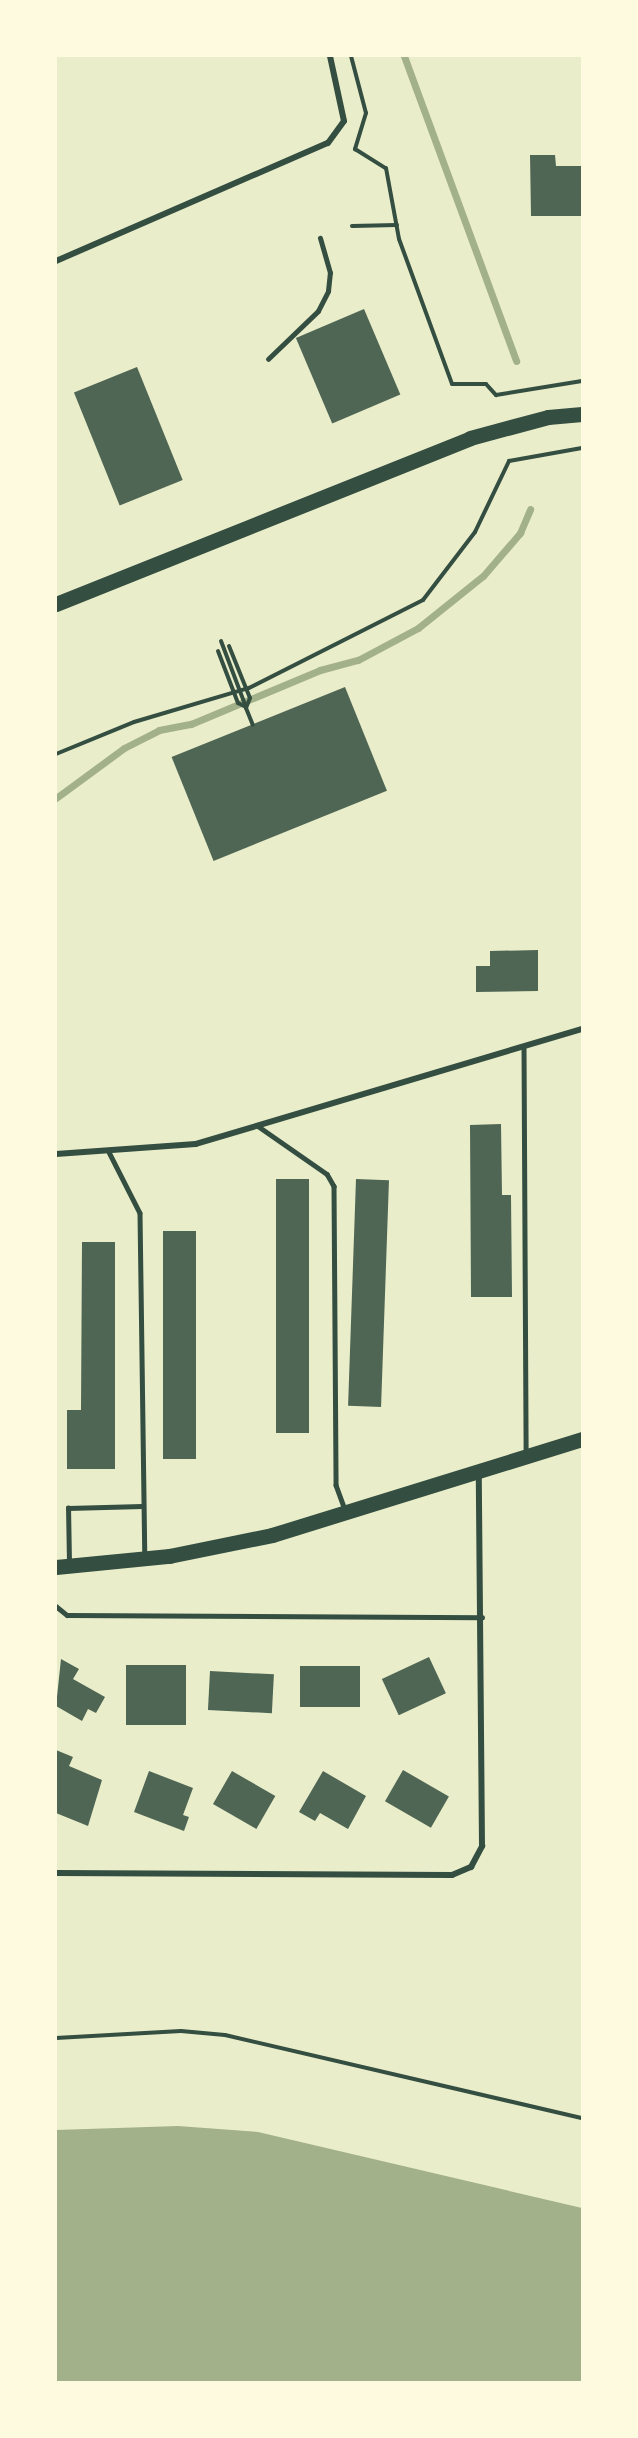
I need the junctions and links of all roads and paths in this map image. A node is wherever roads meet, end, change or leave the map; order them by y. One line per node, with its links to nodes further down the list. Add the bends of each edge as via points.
1 (328, 56): 6 (street, via 344,121 328,144)
2 (351, 56): 3 (path, via 366,113 355,149 386,168)
3 (397, 225): 4 (path); 8 (path, via 452,384 486,384 496,395)
4 (352, 226)
5 (320, 237): 7 (lane, via 330,273 328,291 318,311)
6 (56, 261)
7 (268, 359)
8 (582, 381)
9 (582, 414): 11 (main road, via 548,417 470,438)
10 (582, 448): 17 (path, via 509,461 475,532 423,600 249,688 134,722)
11 (56, 604)
12 (221, 641): 15 (path)
13 (229, 646): 15 (path, via 250,698)
14 (218, 651): 15 (path, via 238,703)
15 (246, 708): 16 (path)
16 (253, 725)
17 (56, 754)
18 (582, 1029): 19 (street)
19 (524, 1044): 20 (street); 24 (lane)
20 (258, 1125): 21 (street, via 196,1144); 27 (lane, via 327,1174 334,1186 336,1485)
21 (109, 1152): 22 (street); 26 (lane, via 140,1213)
22 (56, 1154)
23 (582, 1439): 24 (main road)
24 (526, 1457): 25 (main road)
25 (479, 1472): 27 (main road); 31 (street)
26 (142, 1506): 28 (lane); 29 (lane, via 68,1509)
27 (346, 1512): 28 (main road, via 219,1547)
28 (146, 1559): 29 (main road)
29 (62, 1566)
30 (56, 1606): 31 (lane, via 67,1615)
31 (482, 1617): 32 (street, via 482,1846 478,1858 462,1873)
32 (56, 1873)
33 (56, 2038): 34 (path, via 181,2031 225,2035)
34 (582, 2118)

